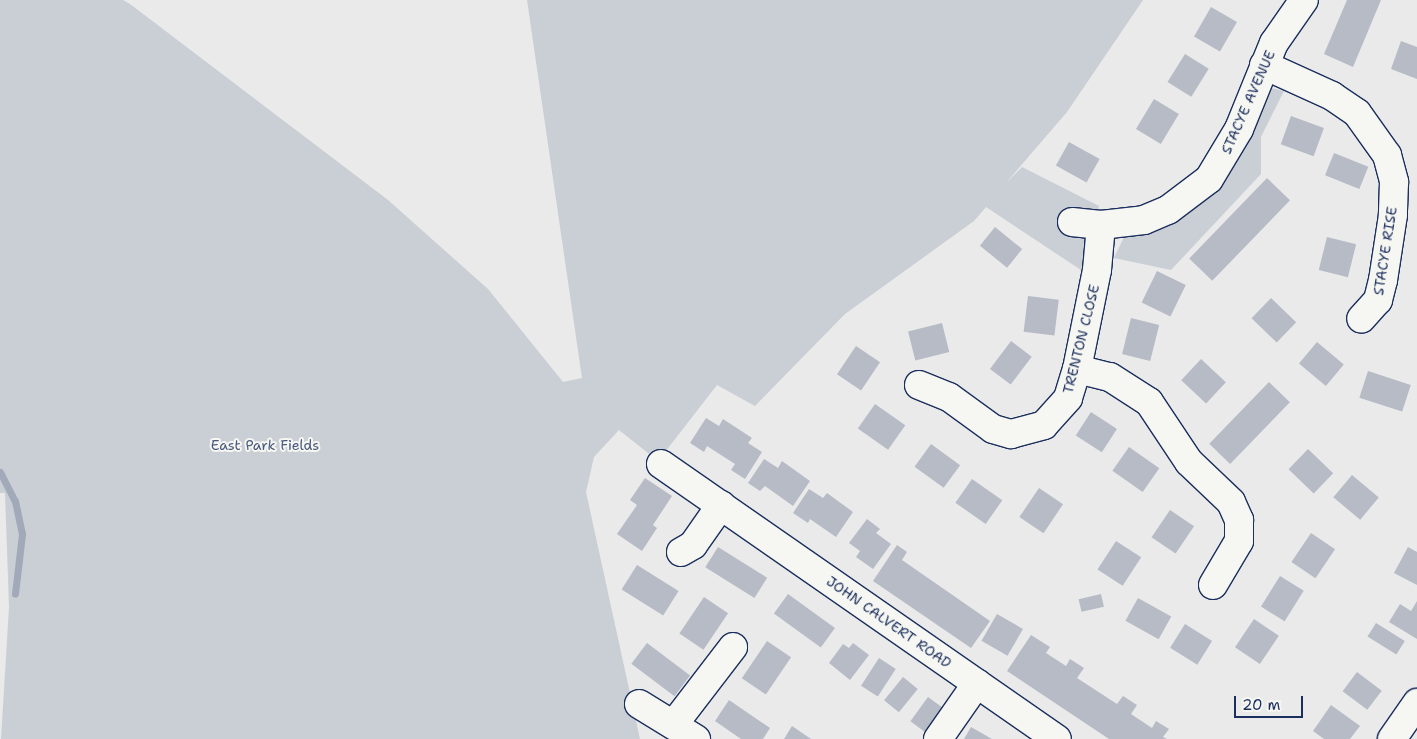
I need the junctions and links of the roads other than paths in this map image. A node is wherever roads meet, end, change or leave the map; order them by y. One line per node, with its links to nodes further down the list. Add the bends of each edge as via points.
1 (1304, 0): 2 (street, STACYE AVENUE)
2 (1264, 65): 4 (street, STACYE AVENUE, via 1239,129 1209,179 1168,210 1144,220); 5 (street, STACYE RISE, via 1332,96 1357,113 1387,155 1394,182 1386,260 1378,300)
3 (1072, 222): 4 (street, STACYE AVENUE)
4 (1100, 225): 6 (street, TRENTON CLOSE, via 1097,270)
5 (1361, 319)
6 (1077, 369): 7 (street, TRENTON CLOSE, via 1068,398 1058,413 1044,425 1011,434 978,420 949,397); 11 (street, via 1110,377 1148,402 1189,462 1230,502 1239,520 1239,541)
7 (919, 385)
8 (661, 464): 9 (street, JOHN CALVERT ROAD)
9 (721, 505): 10 (street, via 693,545); 13 (street, JOHN CALVERT ROAD)
10 (681, 552)
11 (1213, 585)
12 (733, 648): 16 (street)
13 (977, 683): 18 (street); 19 (street, JOHN CALVERT ROAD)
14 (1417, 703): 20 (street)
15 (639, 704): 16 (street)
16 (674, 724): 17 (street)
17 (696, 739)
18 (938, 739)
19 (1057, 739)
20 (1392, 739)

